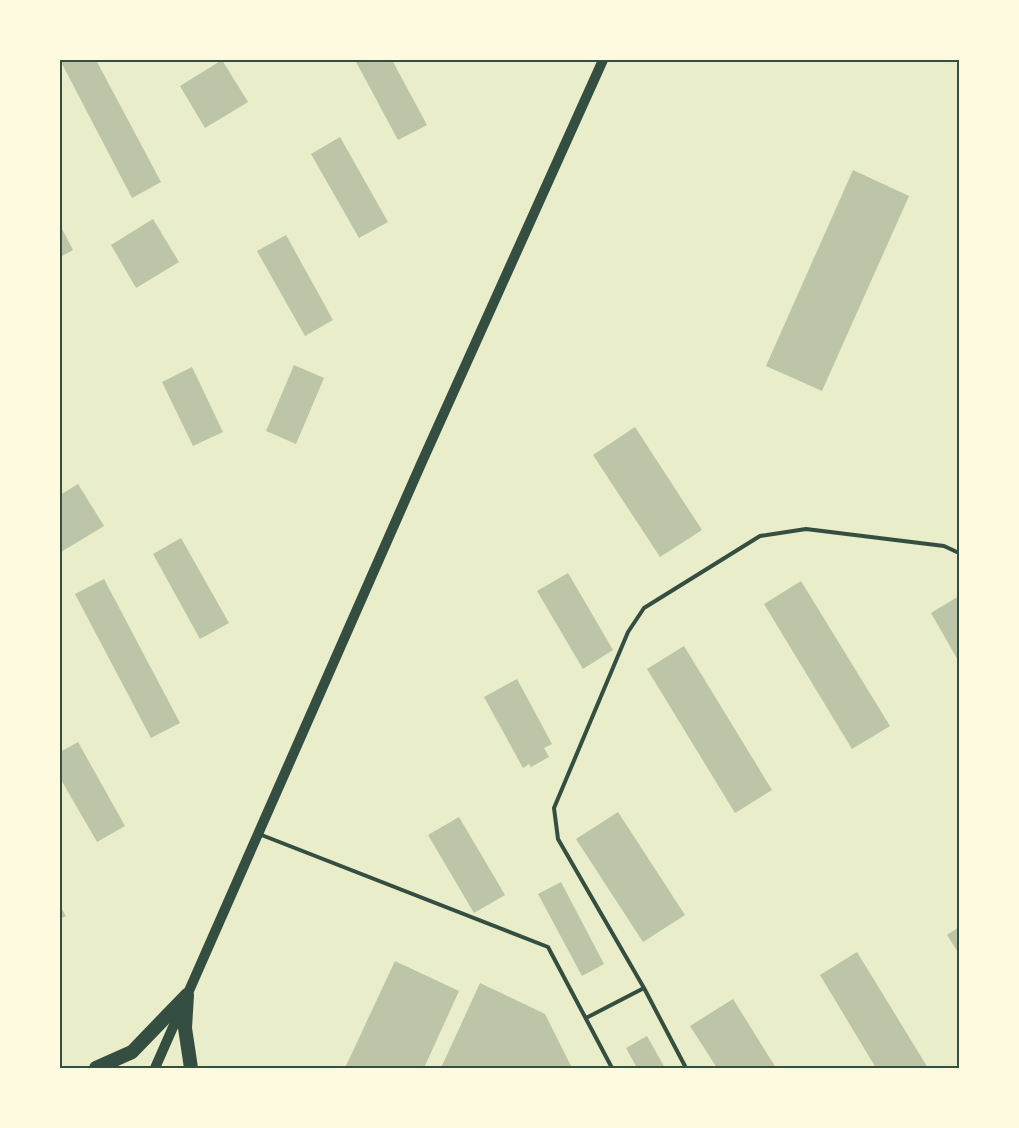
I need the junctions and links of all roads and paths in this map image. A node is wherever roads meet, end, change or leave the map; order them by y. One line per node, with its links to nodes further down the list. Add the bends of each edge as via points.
1 (603, 60): 3 (main road)
2 (959, 553): 4 (lane, via 944,546 806,529 760,536 644,608 628,632 554,808 558,839)
3 (258, 833): 5 (main road); 6 (lane, via 548,947)
4 (644, 988): 6 (lane); 11 (lane)
5 (187, 995): 7 (highway, via 132,1052); 8 (main road); 9 (highway, via 185,1028)
6 (586, 1018): 10 (lane)
7 (96, 1068)
8 (155, 1068)
9 (191, 1068)
10 (612, 1068)
11 (686, 1068)

